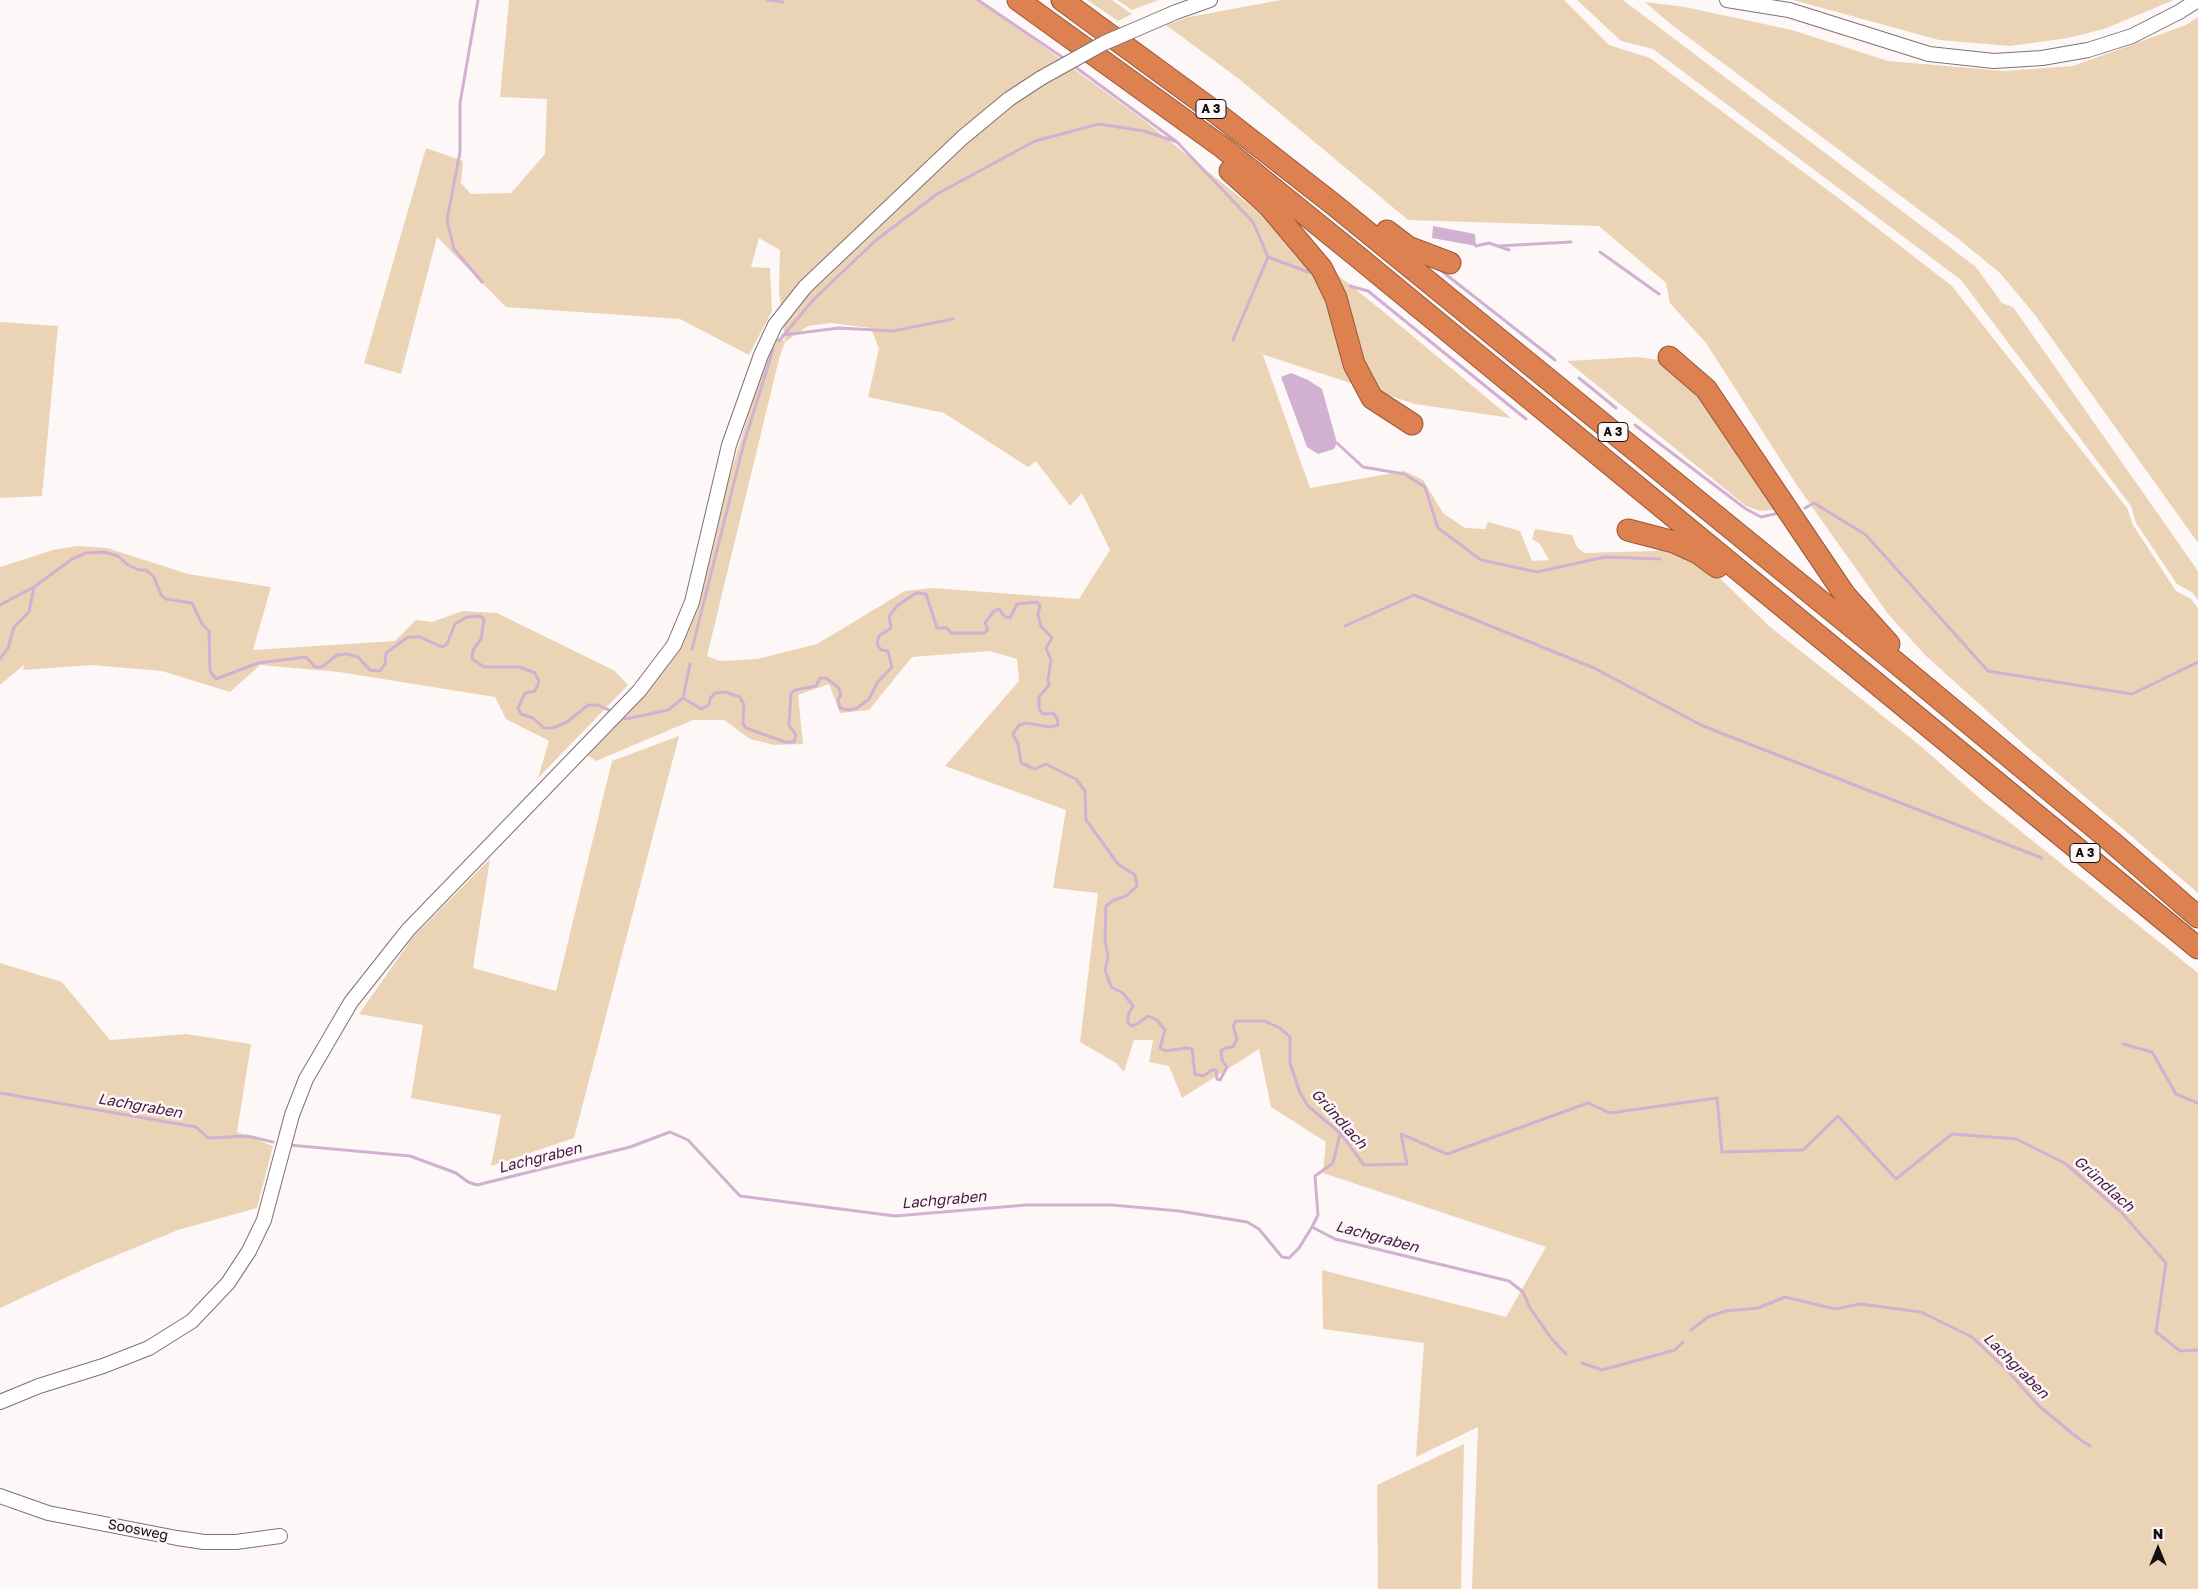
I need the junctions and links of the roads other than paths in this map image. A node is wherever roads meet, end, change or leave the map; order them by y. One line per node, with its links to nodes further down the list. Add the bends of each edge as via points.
1 (1018, 0): 6 (highway, A 3)
2 (1062, 0): 7 (highway, A 3, via 1215,112)
3 (1210, 0): 16 (street, bridge, via 1104,42 1009,99 962,138 811,281 775,325 761,355 729,445 697,583 683,627 658,668 421,916 351,1002 306,1079 292,1115 264,1220 250,1251 223,1290 192,1321 149,1348)
4 (1727, 0): 5 (street, via 1788,10 1929,54 1994,61 2042,58 2088,50 2132,36)
5 (2198, 0)
6 (1222, 147): 10 (highway, via 1230,171 1269,206 1322,269 1336,298 1354,364 1372,398); 12 (highway, A 3)
7 (1333, 204): 8 (highway, via 1353,206 1408,247); 13 (highway, A 3)
8 (1450, 263)
9 (1669, 357): 13 (highway, via 1706,389 1845,595 1892,647)
10 (1412, 424)
11 (1628, 530): 12 (highway, via 1674,542 1698,553 1743,586)
12 (1765, 591): 15 (highway, A 3)
13 (1894, 661): 14 (highway, A 3)
14 (2198, 917)
15 (2198, 948)
16 (0, 1402)
17 (0, 1496): 18 (street, Soosweg, via 48,1513 177,1538 236,1542)
18 (280, 1536)

